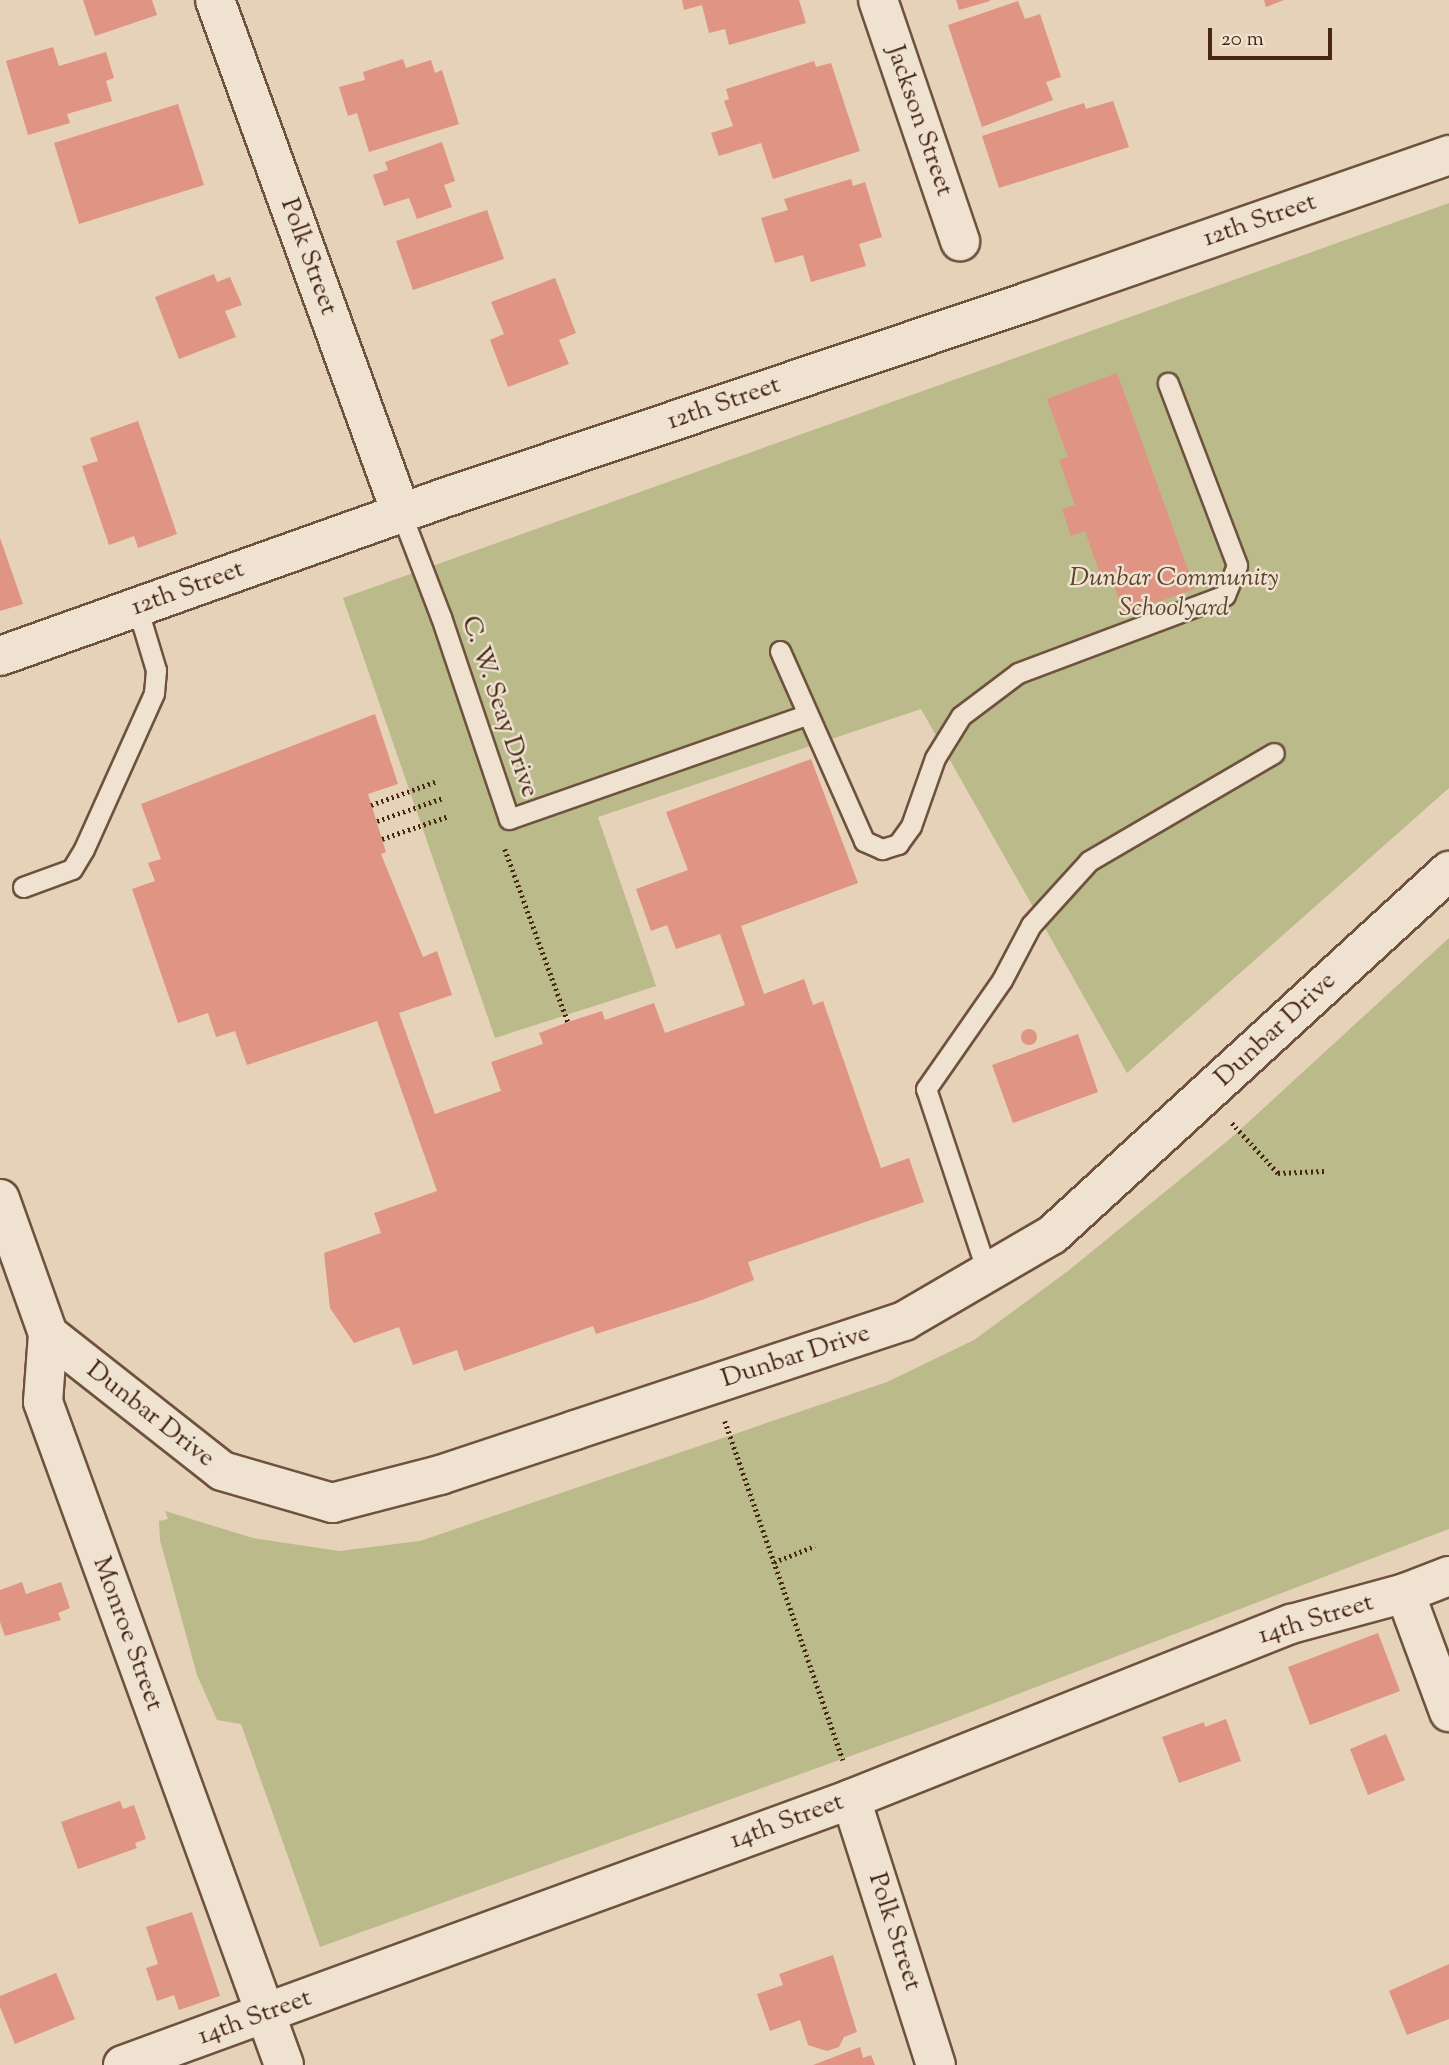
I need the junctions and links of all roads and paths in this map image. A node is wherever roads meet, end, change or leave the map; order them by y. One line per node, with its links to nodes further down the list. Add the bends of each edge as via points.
1 (215, 0): 6 (street, Polk Street)
2 (878, 0): 4 (street, Jackson Street)
3 (1449, 155): 6 (street, 12th Street)
4 (960, 241)
5 (1168, 383): 10 (lane, via 1237,565 1225,595 1008,680 961,716 935,758 911,826 898,844 882,849 864,841)
6 (401, 513): 7 (street, 12th Street); 10 (lane, C. W. Seay Drive, via 442,617 509,819)
7 (137, 607): 9 (street, 12th Street); 20 (lane, via 156,670 154,693 72,869)
8 (780, 651): 10 (lane)
9 (0, 656)
10 (806, 715)
11 (1274, 753): 25 (lane, via 1089,861 1031,925 1002,980 926,1089)
12 (437, 781): 14 (path)
13 (443, 798): 16 (path)
14 (371, 805)
15 (449, 816): 17 (path)
16 (377, 821)
17 (382, 839)
18 (502, 841): 21 (path)
19 (1449, 871): 25 (street, Dunbar Drive, via 1052,1235)
20 (23, 887)
21 (568, 1022)
22 (1234, 1125): 23 (path, via 1278,1173)
23 (1324, 1171)
24 (0, 1199): 26 (street, Monroe Street)
25 (988, 1272): 26 (street, Dunbar Drive, via 904,1321 440,1475 332,1503 222,1471)
26 (48, 1334): 34 (street, Monroe Street, via 43,1402)
27 (725, 1420): 29 (path)
28 (815, 1546): 29 (path)
29 (774, 1562): 33 (path)
30 (1449, 1577): 31 (street, 14th Street)
31 (1405, 1594): 32 (street); 33 (street, 14th Street, via 1291,1624)
32 (1449, 1712)
33 (848, 1783): 34 (street, 14th Street); 37 (street, Polk Street)
34 (266, 2015): 35 (street, 14th Street); 36 (street, Monroe Street)
35 (123, 2065)
36 (284, 2065)
37 (936, 2065)

